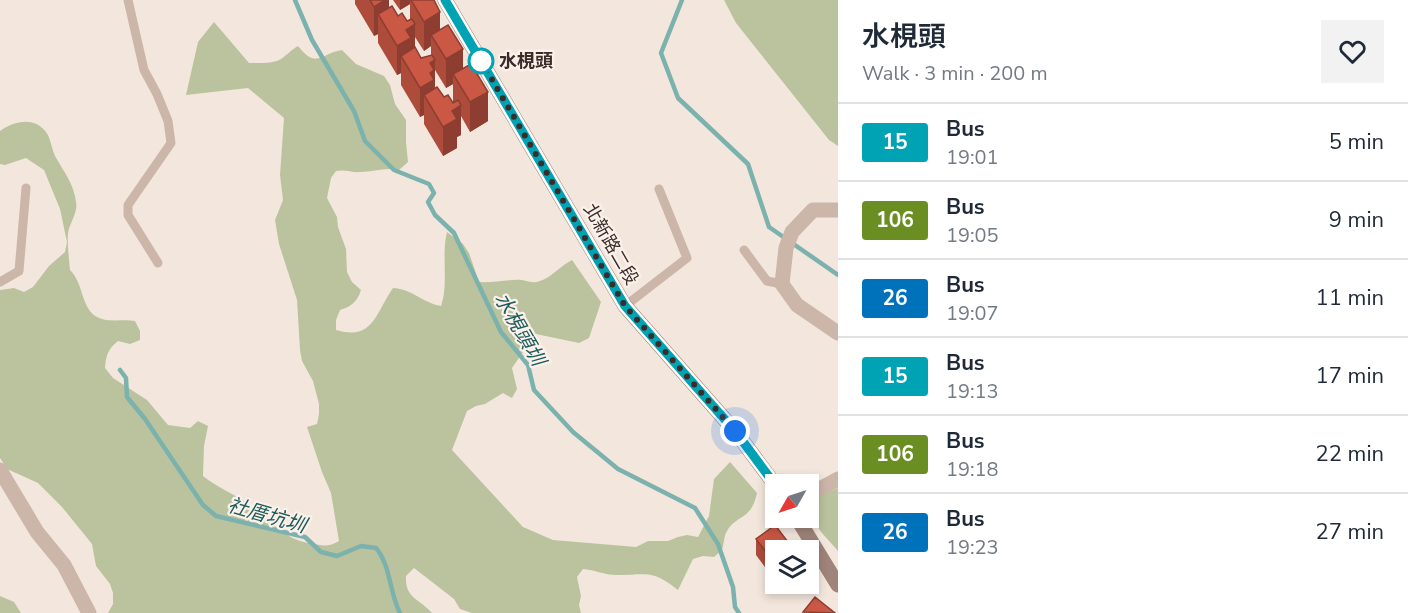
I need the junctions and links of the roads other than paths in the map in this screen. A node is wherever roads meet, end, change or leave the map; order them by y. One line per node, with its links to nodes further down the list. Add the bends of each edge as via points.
1 (128, 0): 7 (lane, via 144,70 168,121 171,143 128,206 128,215)
2 (445, 0): 10 (main road, 北新路二段)
3 (26, 188): 8 (lane, via 19,271)
4 (658, 189): 10 (lane, via 687,258)
5 (838, 210): 9 (street, via 813,210 792,232)
6 (744, 250): 9 (lane, via 767,281)
7 (158, 263)
8 (0, 282)
9 (782, 284): 11 (street, via 797,305)
10 (625, 306): 13 (main road, 北新路二段, via 735,431)
11 (838, 333)
12 (0, 470): 18 (street, via 37,532 64,565)
13 (767, 474)
14 (838, 479): 15 (street)
15 (819, 489)
16 (803, 528): 17 (main road)
17 (838, 585)
18 (89, 613)

